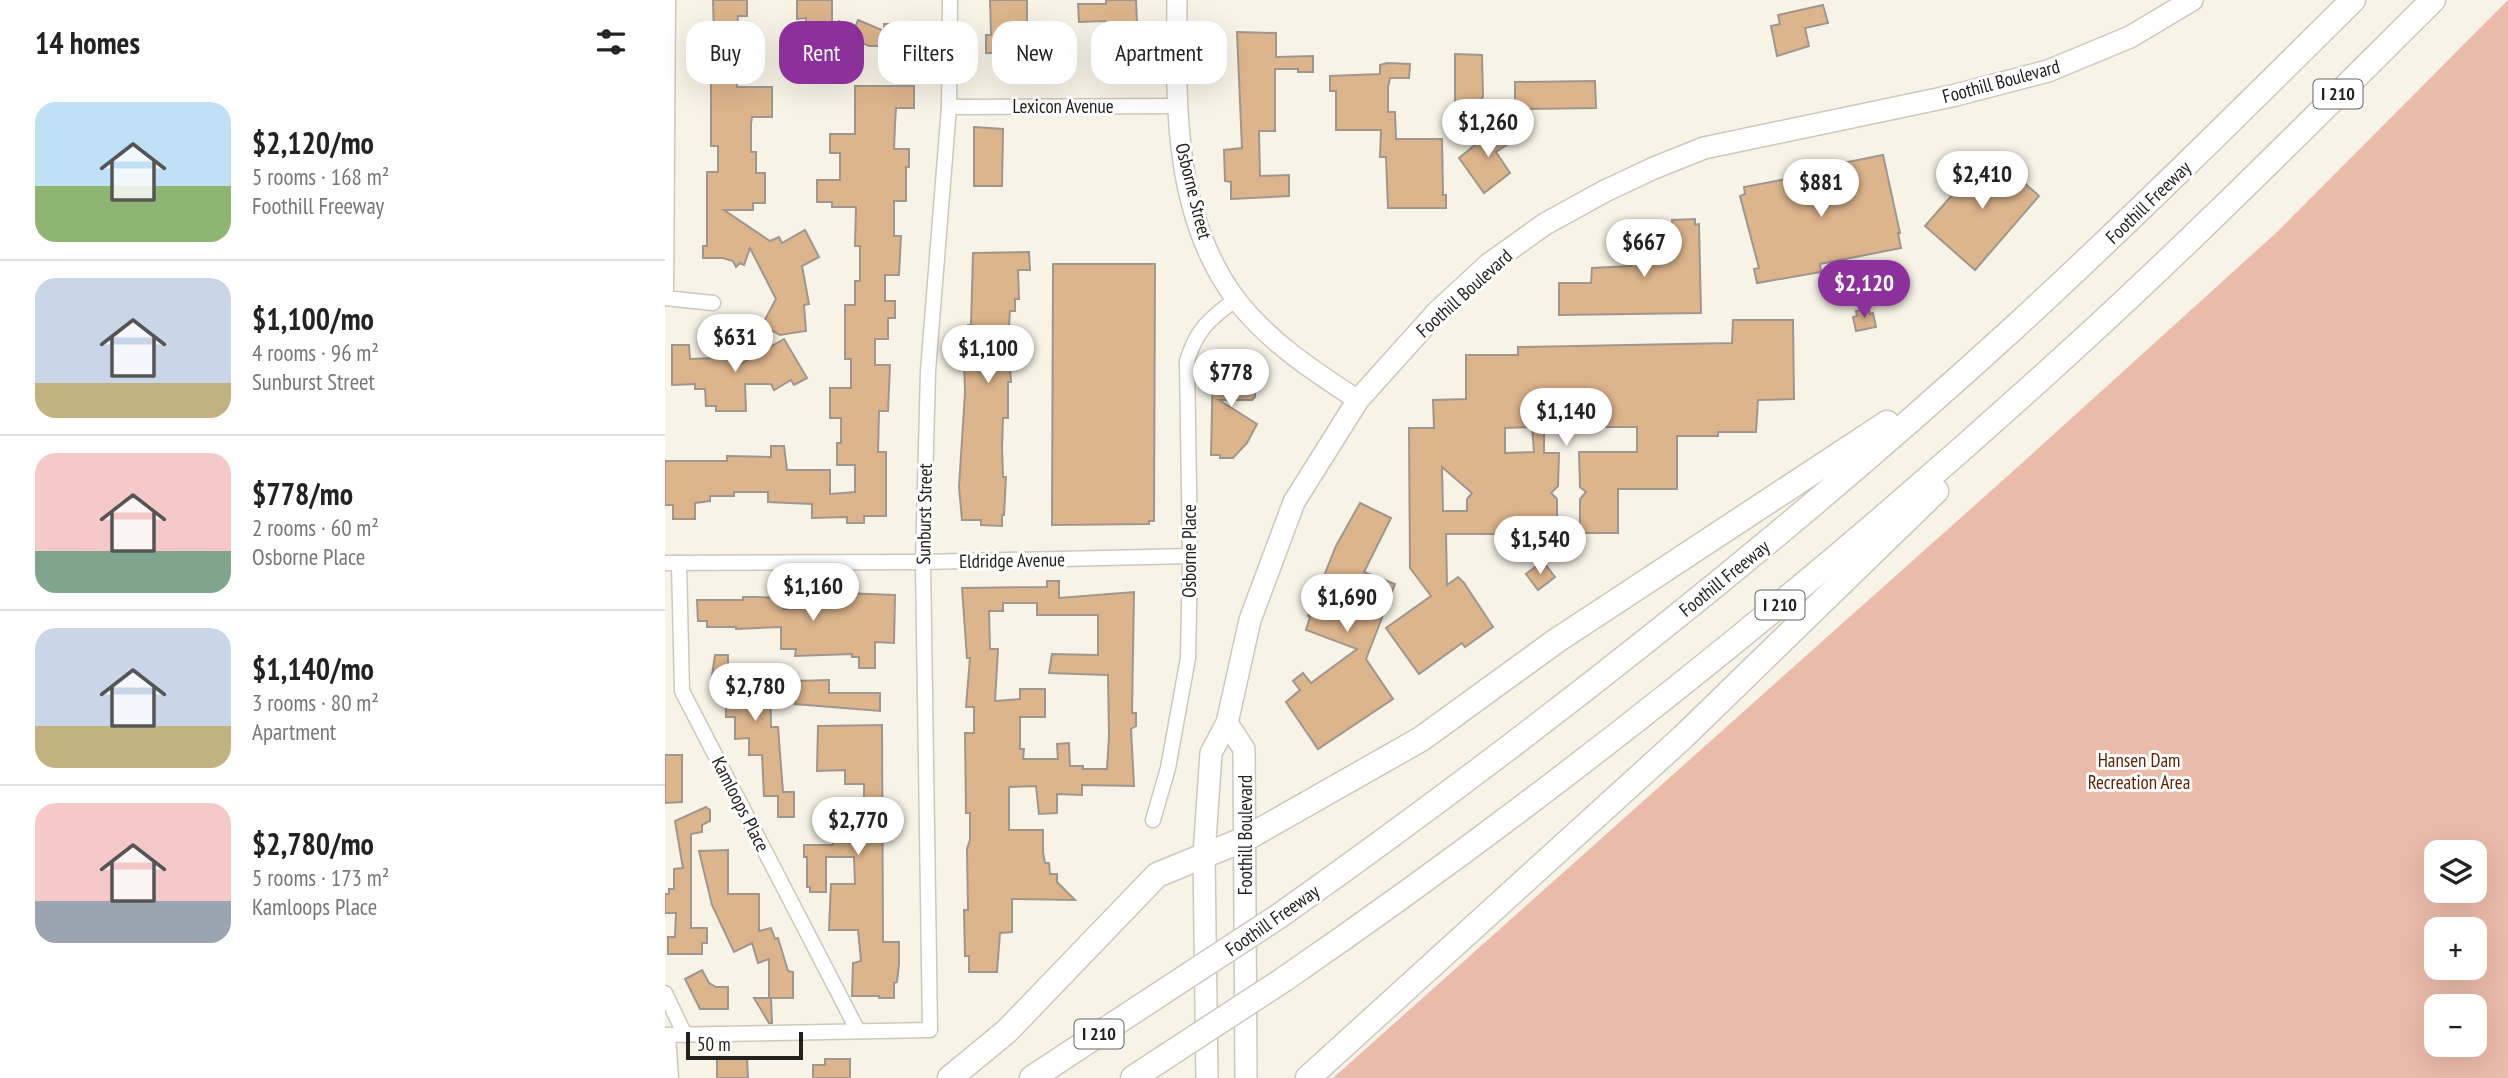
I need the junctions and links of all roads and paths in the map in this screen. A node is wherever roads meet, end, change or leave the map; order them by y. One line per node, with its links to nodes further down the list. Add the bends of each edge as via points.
1 (668, 0): 7 (street)
2 (950, 0): 9 (street, Sunburst Street)
3 (1177, 0): 8 (main road, Osborne Street)
4 (2192, 0): 15 (main road, Foothill Boulevard, via 2130,37 2048,71 1704,148 1605,191 1545,224 1489,264 1437,312)
5 (2353, 0): 14 (highway, Foothill Freeway / I 210, via 2105,243)
6 (2433, 0): 10 (highway, I 210)
7 (666, 93): 11 (street)
8 (1176, 106): 9 (street, Lexicon Avenue); 12 (main road, Osborne Street, via 1198,224)
9 (949, 107): 17 (street, Sunburst Street, via 928,371)
10 (2243, 188): 30 (highway, I 210, bridge, via 2051,370 1791,596 1539,796 1283,980); 33 (highway, via 1764,661)
11 (665, 298): 13 (street)
12 (1236, 299): 15 (main road, Osborne Street, via 1310,368); 16 (street, Osborne Place, via 1207,321 1194,338 1188,361)
13 (713, 303)
14 (1951, 384): 21 (highway, via 1556,641 1421,739); 29 (highway, Foothill Freeway / I 210, bridge, via 1755,553 1485,767 1279,916)
15 (1358, 400): 19 (main road, Foothill Boulevard, via 1294,502 1250,620)
16 (1191, 556): 17 (street, Eldridge Avenue); 20 (street, Osborne Place, via 1188,657 1168,768)
17 (923, 562): 18 (street, Eldridge Avenue); 24 (street, Sunburst Street, via 930,1030)
18 (672, 563): 24 (street, Kamloops Place, via 682,691)
19 (1227, 723): 21 (main road, Foothill Boulevard, via 1244,749); 22 (main road, Foothill Boulevard, via 1211,753)
20 (1153, 820)
21 (1245, 839): 22 (highway); 32 (main road, Foothill Boulevard)
22 (1204, 855): 28 (highway, via 1157,875 1007,1031); 31 (main road, Foothill Boulevard)
23 (665, 993): 26 (street)
24 (857, 1031): 26 (street)
25 (666, 1035): 26 (street); 27 (street)
26 (685, 1035)
27 (671, 1078)
28 (950, 1078)
29 (1032, 1078)
30 (1133, 1078)
31 (1207, 1078)
32 (1246, 1078)
33 (1308, 1078)

